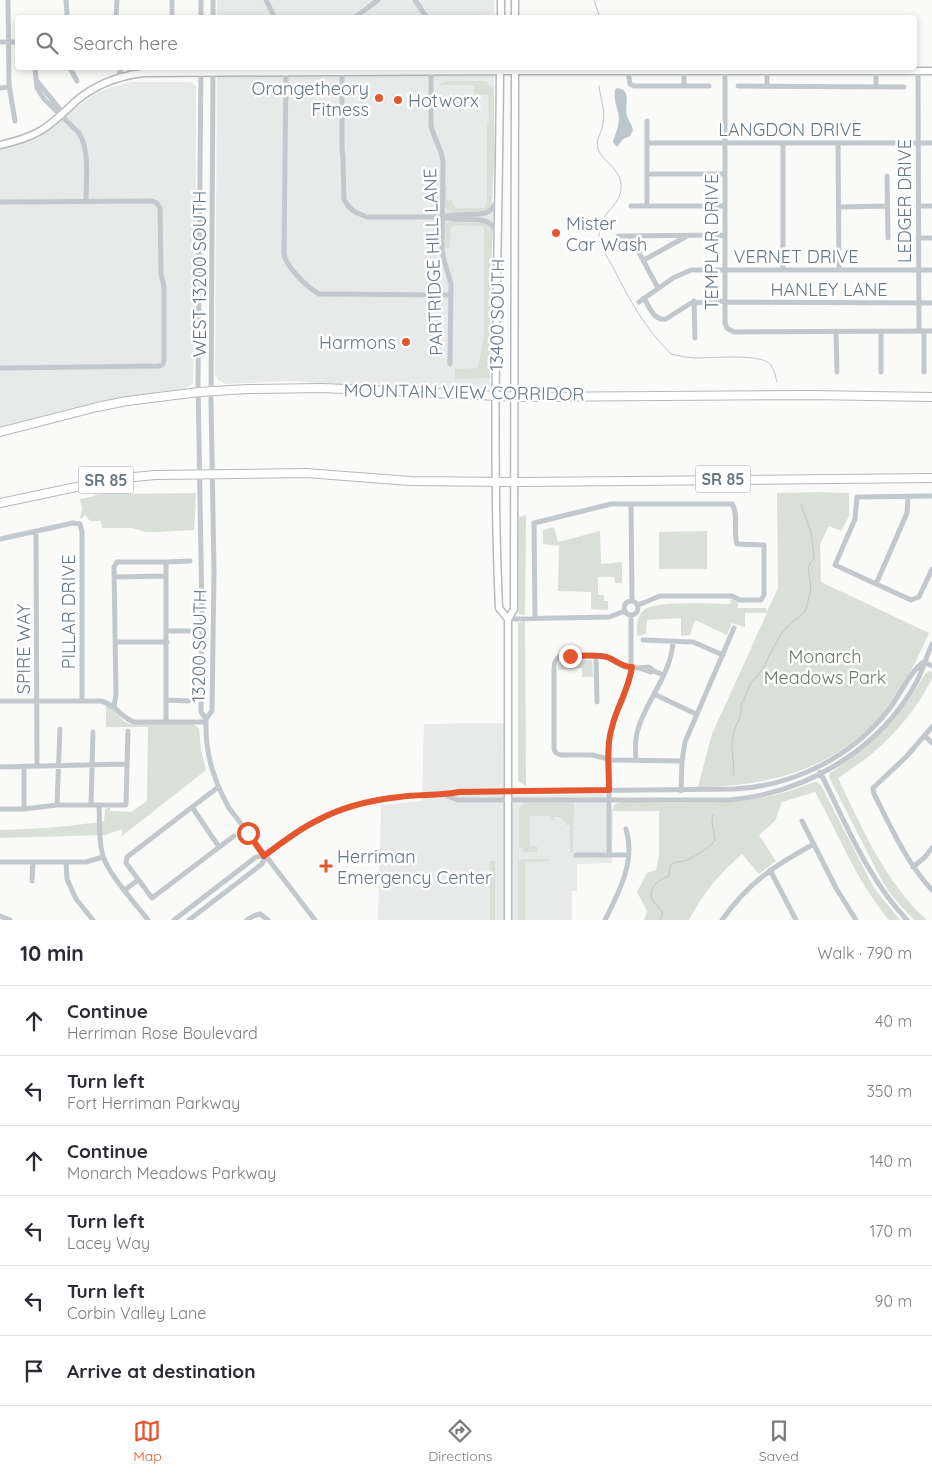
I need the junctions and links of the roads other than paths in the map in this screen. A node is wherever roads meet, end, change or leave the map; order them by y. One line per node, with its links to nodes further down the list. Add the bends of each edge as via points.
1 (8, 0): 23 (street)
2 (66, 0): 12 (street)
3 (117, 0): 13 (street)
4 (172, 0): 14 (street)
5 (201, 0): 15 (street)
6 (213, 0): 16 (street)
7 (266, 0): 17 (street)
8 (378, 0): 18 (street)
9 (415, 0): 19 (street)
10 (501, 0): 20 (main road)
11 (515, 0): 21 (main road)
12 (66, 14)
13 (116, 15)
14 (172, 15)
15 (201, 15)
16 (213, 15)
17 (274, 15)
18 (358, 15)
19 (426, 15)
20 (501, 15)
21 (515, 15)
22 (0, 42): 23 (street)
23 (8, 42): 24 (street); 52 (street)
24 (15, 42)
25 (35, 70): 55 (street, via 38,90 52,109)
26 (71, 70): 46 (street)
27 (120, 70): 45 (street)
28 (131, 70): 44 (street)
29 (201, 70): 30 (main road); 44 (main road); 111 (street)
30 (213, 70): 31 (main road); 110 (street, WEST 13200 SOUTH)
31 (286, 70): 32 (main road); 94 (street, via 284,254 288,264 319,294)
32 (342, 70): 78 (street, via 343,193 348,206 366,216)
33 (430, 70): 78 (street, PARTRIDGE HILL LANE, via 432,132 443,162)
34 (500, 70): 68 (main road, 13400 SOUTH)
35 (515, 70): 113 (main road, 13400 SOUTH)
36 (572, 70): 37 (main road)
37 (628, 71): 38 (main road); 47 (street, via 630,84 634,86)
38 (684, 71): 39 (main road); 47 (street)
39 (725, 71): 40 (main road); 59 (street, TEMPLAR DRIVE)
40 (767, 71): 41 (main road); 50 (street)
41 (876, 71): 42 (main road); 51 (street)
42 (918, 71): 43 (main road); 62 (street, LEDGER DRIVE)
43 (932, 71)
44 (136, 74): 45 (main road)
45 (118, 78): 55 (main road, via 87,93)
46 (77, 81)
47 (684, 86): 48 (street)
48 (709, 86)
49 (738, 86): 50 (street)
50 (767, 86): 51 (street)
51 (876, 86): 53 (street)
52 (9, 87): 54 (street); 56 (street)
53 (904, 87)
54 (0, 88)
55 (61, 115): 64 (main road, via 35,134); 69 (street, via 79,133 84,144)
56 (15, 121)
57 (647, 121): 58 (street)
58 (647, 143): 59 (street, LANGDON DRIVE); 65 (street)
59 (725, 143): 60 (street, LANGDON DRIVE); 66 (street, TEMPLAR DRIVE)
60 (783, 143): 61 (street, LANGDON DRIVE); 88 (street)
61 (838, 143): 62 (street, LANGDON DRIVE); 74 (street)
62 (918, 143): 63 (street, LANGDON DRIVE); 76 (street, LEDGER DRIVE)
63 (932, 143)
64 (0, 146)
65 (647, 174): 66 (street); 72 (street)
66 (725, 174): 73 (street, TEMPLAR DRIVE)
67 (887, 176): 75 (street)
68 (500, 196): 78 (street, via 485,213); 80 (main road, 13400 SOUTH)
69 (86, 201): 70 (street); 106 (street, via 152,201 159,206 164,363 159,366)
70 (0, 202)
71 (631, 206): 72 (street)
72 (647, 206): 73 (street)
73 (725, 206): 79 (street, TEMPLAR DRIVE)
74 (839, 206): 75 (street); 89 (street)
75 (887, 206): 84 (street)
76 (918, 206): 77 (street); 85 (street, LEDGER DRIVE)
77 (932, 206)
78 (442, 217): 80 (street, via 489,221); 94 (street, PARTRIDGE HILL LANE, via 443,257)
79 (725, 235): 83 (street); 90 (street, TEMPLAR DRIVE)
80 (499, 236): 112 (main road, 13400 SOUTH)
81 (618, 236): 82 (street)
82 (630, 236): 83 (street); 87 (street)
83 (687, 236): 87 (street)
84 (888, 238)
85 (918, 238): 86 (street); 91 (street, LEDGER DRIVE)
86 (932, 238)
87 (644, 260): 93 (street)
88 (783, 269): 89 (street, VERNET DRIVE); 90 (street, VERNET DRIVE)
89 (839, 269): 91 (street, VERNET DRIVE)
90 (725, 270): 93 (street, VERNET DRIVE, via 685,272); 97 (street, TEMPLAR DRIVE)
91 (918, 270): 92 (street, VERNET DRIVE); 98 (street, LEDGER DRIVE)
92 (932, 270)
93 (658, 288): 95 (street, VERNET DRIVE)
94 (451, 295): 105 (street, PARTRIDGE HILL LANE)
95 (642, 300): 96 (street, HANLEY LANE, via 656,318 662,320)
96 (694, 302): 97 (street, HANLEY LANE); 104 (street)
97 (725, 302): 98 (street, HANLEY LANE); 100 (street, TEMPLAR DRIVE, via 725,323 732,331)
98 (918, 303): 99 (street, HANLEY LANE); 102 (street, LEDGER DRIVE)
99 (932, 303)
100 (836, 331): 101 (street, TEMPLAR DRIVE); 107 (street)
101 (881, 331): 102 (street, TEMPLAR DRIVE); 108 (street)
102 (921, 331): 103 (street, TEMPLAR DRIVE); 109 (street, LEDGER DRIVE)
103 (932, 331)
104 (694, 338)
105 (450, 364)
106 (0, 368)
107 (837, 372)
108 (881, 372)
109 (924, 372)
110 (212, 391): 111 (highway, MOUNTAIN VIEW CORRIDOR); 112 (highway, MOUNTAIN VIEW CORRIDOR, via 271,388); 117 (street, WEST 13200 SOUTH)
111 (199, 392): 115 (highway, MOUNTAIN VIEW CORRIDOR, via 112,404); 116 (street)
112 (495, 395): 113 (highway, MOUNTAIN VIEW CORRIDOR); 119 (main road, 13400 SOUTH)
113 (514, 396): 114 (highway, MOUNTAIN VIEW CORRIDOR); 120 (main road, 13400 SOUTH)
114 (932, 397)
115 (0, 432)
116 (200, 475): 117 (highway, SR 85); 123 (highway, SR 85, via 114,478); 148 (street, 13200 SOUTH)
117 (213, 475): 119 (highway, SR 85, via 306,473 410,481); 149 (street, 13200 SOUTH)
118 (932, 478): 120 (highway, SR 85)
119 (495, 482): 120 (highway, SR 85); 138 (main road, 13400 SOUTH, via 500,608)
120 (513, 482): 138 (main road, 13400 SOUTH, via 514,609)
121 (932, 496): 122 (street)
122 (908, 497): 132 (street, via 907,513); 132 (street, via 857,497 855,519 836,565)
123 (0, 504)
124 (631, 504): 133 (street); 134 (street, via 732,504 737,544 764,545 764,595 761,600 740,600 732,596 660,596); 137 (street, via 611,504 534,523)
125 (36, 532): 126 (street); 158 (street, SPIRE WAY); 159 (street, PILLAR DRIVE, via 80,524)
126 (0, 539)
127 (190, 561): 128 (street)
128 (166, 562): 130 (street); 131 (street, via 116,562)
129 (932, 570): 132 (street, via 919,597 914,600)
130 (166, 576): 131 (street); 140 (street)
131 (114, 577): 144 (street)
132 (876, 584)
133 (632, 601): 134 (street); 135 (street, via 625,603)
134 (638, 605): 136 (street, via 637,612)
135 (625, 611): 136 (street); 137 (street, via 609,617)
136 (631, 615): 153 (street)
137 (535, 618): 138 (street)
138 (508, 619): 185 (main road, 13400 SOUTH)
139 (734, 628): 147 (street)
140 (167, 631): 141 (street); 145 (street)
141 (189, 631)
142 (643, 640): 143 (street)
143 (672, 641): 147 (street, via 693,642); 154 (street, via 671,659)
144 (115, 642): 145 (street); 162 (street)
145 (167, 642): 156 (street)
146 (932, 644): 151 (street)
147 (723, 655): 163 (street)
148 (201, 656): 149 (street); 164 (street, 13200 SOUTH, via 200,712)
149 (212, 656): 164 (street, 13200 SOUTH, via 212,711)
150 (596, 656): 153 (street); 161 (street); 172 (street, via 560,656 554,663 555,751 561,755 592,754)
151 (924, 662): 152 (street); 181 (street, via 883,717 851,747); 182 (street, via 916,684 890,721 856,753)
152 (932, 666)
153 (632, 667): 154 (street); 172 (street, via 628,687 611,728)
154 (663, 675): 155 (street)
155 (654, 694): 163 (street); 173 (street, via 636,736)
156 (166, 700): 160 (street); 165 (street)
157 (0, 701): 158 (street)
158 (37, 701): 159 (street); 176 (street, SPIRE WAY)
159 (82, 701): 162 (street, via 101,701)
160 (189, 701)
161 (596, 702)
162 (114, 706): 165 (street, via 126,719 134,722)
163 (696, 714): 174 (street, via 685,742)
164 (206, 720): 165 (street); 183 (street, via 208,756)
165 (166, 722)
166 (932, 727): 170 (street)
167 (60, 729): 177 (street)
168 (128, 731): 175 (street)
169 (94, 732): 178 (street)
170 (925, 736): 171 (street); 209 (street, via 873,788)
171 (932, 743)
172 (608, 759): 173 (street); 187 (street)
173 (636, 760): 174 (street)
174 (682, 761): 184 (street)
175 (126, 764): 178 (street); 191 (street, via 126,805)
176 (37, 765): 177 (street); 179 (street)
177 (59, 765): 178 (street); 189 (street)
178 (92, 765): 190 (street)
179 (24, 766): 180 (street); 194 (street)
180 (0, 767)
181 (817, 767): 182 (street); 184 (street, via 758,787)
182 (820, 774): 187 (street, via 766,794 730,800); 230 (street, via 874,877)
183 (218, 788): 192 (street); 204 (street)
184 (681, 791): 187 (street)
185 (508, 792): 186 (street); 187 (street); 188 (main road, 13400 SOUTH)
186 (445, 795): 188 (street, via 458,800); 204 (street, via 390,798 346,808 318,820)
187 (609, 795): 188 (street); 201 (street)
188 (508, 800): 225 (main road, 13400 SOUTH)
189 (57, 805): 190 (street); 194 (street)
190 (91, 805): 191 (street)
191 (99, 806): 205 (street)
192 (192, 807): 199 (street); 211 (street, via 127,857 126,863)
193 (0, 809): 194 (street)
194 (24, 809)
195 (802, 821): 198 (street)
196 (626, 829): 203 (street)
197 (234, 836): 199 (street)
198 (814, 844): 210 (street); 229 (street)
199 (219, 847): 211 (street, via 152,898)
200 (932, 848): 209 (street)
201 (609, 854): 202 (street); 203 (street)
202 (576, 855)
203 (628, 855): 226 (street, via 627,872)
204 (264, 856): 220 (street, via 256,857); 221 (street, via 262,864); 224 (street)
205 (103, 857): 208 (street, via 86,862); 213 (street)
206 (0, 862): 207 (street)
207 (33, 862): 208 (street); 212 (street)
208 (66, 862): 218 (street, via 66,879 76,899)
209 (913, 866): 214 (street)
210 (770, 870): 216 (street); 227 (street, via 743,893)
211 (138, 880): 213 (street)
212 (32, 881)
213 (125, 890): 219 (street)
214 (932, 890)
215 (0, 916): 217 (street)
216 (795, 918): 228 (street)
217 (10, 920)
218 (93, 920)
219 (148, 920)
220 (174, 920)
221 (190, 920)
222 (248, 920): 223 (street, via 260,914)
223 (268, 920)
224 (314, 920)
225 (508, 920)
226 (605, 920)
227 (722, 920)
228 (788, 920)
229 (856, 920)
230 (907, 920)

